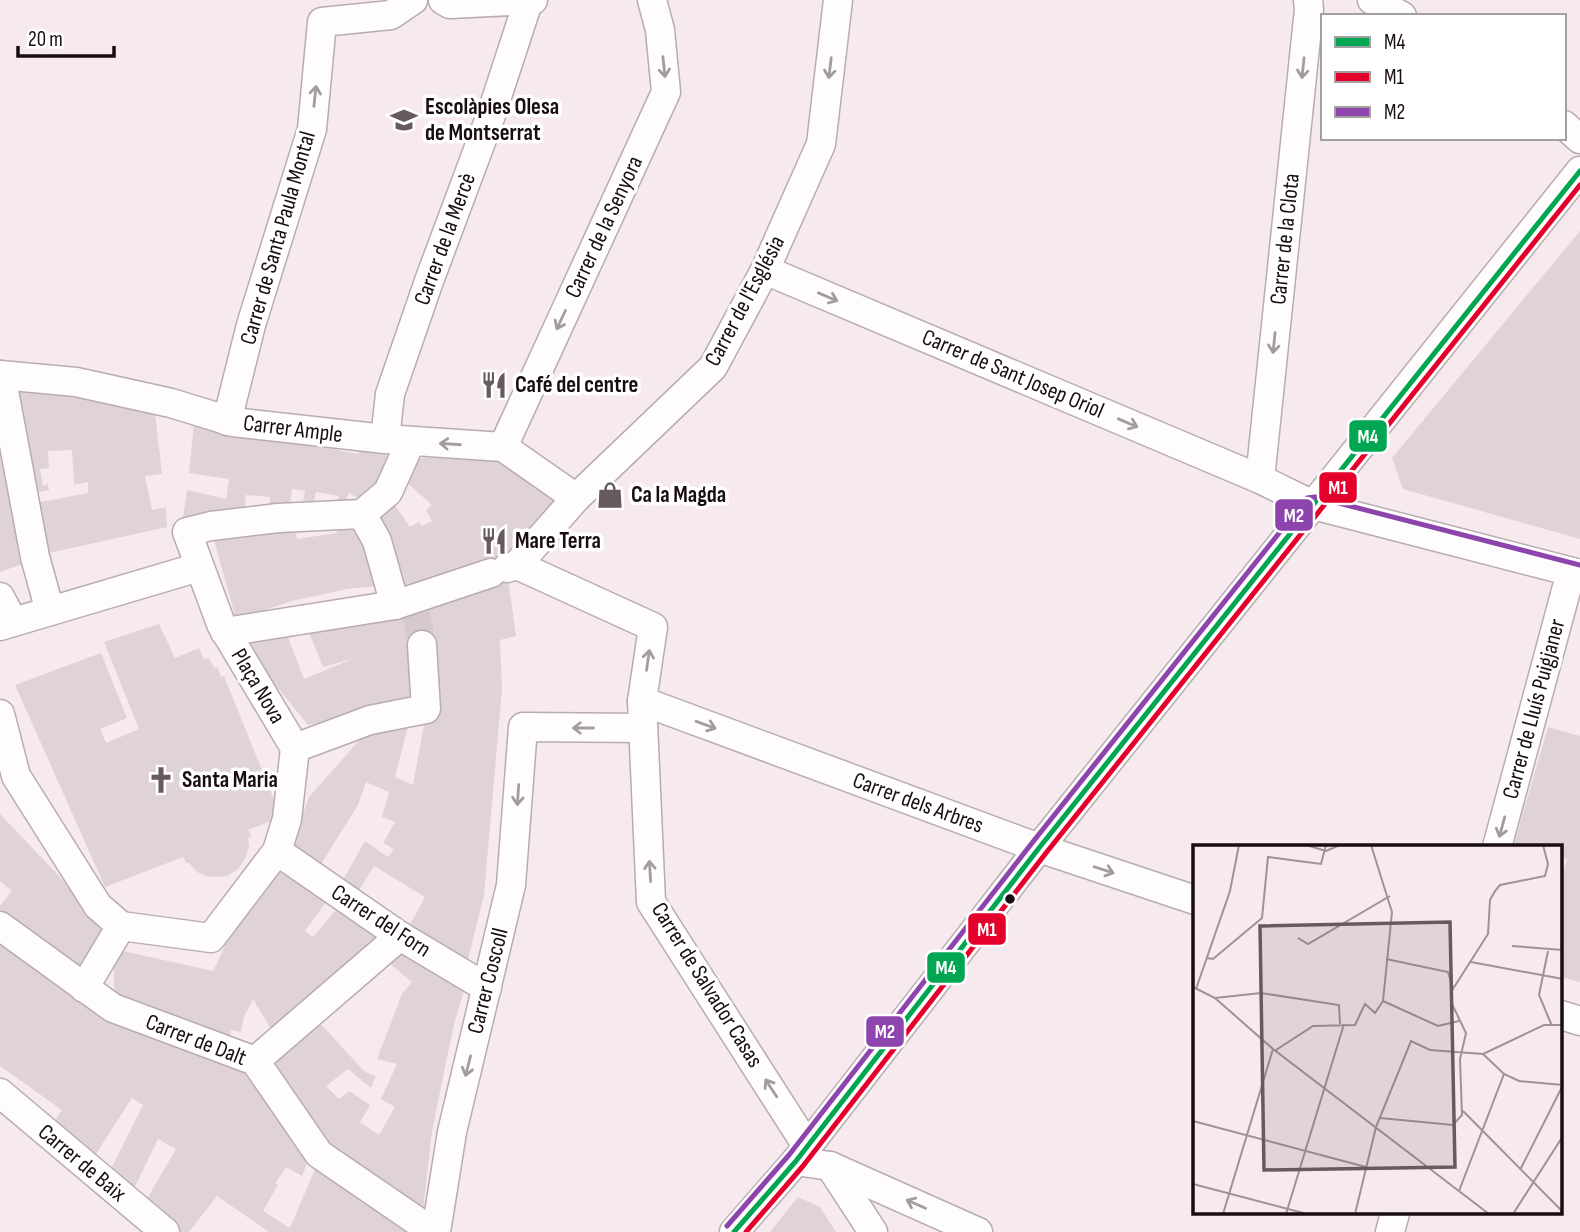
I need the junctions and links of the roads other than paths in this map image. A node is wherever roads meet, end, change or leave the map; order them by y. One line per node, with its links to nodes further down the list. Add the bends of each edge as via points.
1 (413, 0): 14 (street, Carrer de Santa Paula Montal, one-way to 1, via 251,325 312,129 322,22 391,15)
2 (443, 0): 7 (street, via 450,4)
3 (652, 0): 16 (street, Carrer de la Senyora, one-way to 16, via 666,92)
4 (838, 0): 12 (street, Carrer de l'Església, one-way to 12, via 821,144)
5 (1308, 0): 17 (street, Carrer de la Clota, one-way to 17)
6 (1373, 0): 8 (street)
7 (530, 1): 15 (street, Carrer de la Mercè, via 390,394)
8 (1398, 14)
9 (1566, 127): 10 (street)
10 (1580, 139)
11 (1580, 171): 19 (street)
12 (765, 270): 17 (street, Carrer de Sant Josep Oriol, one-way to 17); 18 (street, Carrer de l'Església, via 713,367)
13 (0, 375): 14 (street, Carrer Ample, via 76,382); 25 (street)
14 (227, 421): 15 (street, Carrer Ample)
15 (398, 440): 16 (street, Carrer Ample, one-way to 15); 20 (street, Carrer de la Mercè, via 388,492)
16 (503, 447): 18 (street)
17 (1260, 478): 19 (street, Carrer de Sant Josep Oriol)
18 (576, 498): 22 (street, Carrer de l'Església)
19 (1313, 505): 23 (street, Carrer de Sant Josep Oriol); 34 (street)
20 (362, 514): 21 (street, Plaça Nova, via 278,518 187,532); 24 (street)
21 (199, 567): 25 (street); 27 (street, Plaça Nova)
22 (505, 569): 24 (street); 30 (street, Carrer de Salvador Casas, one-way to 22, via 653,627)
23 (1575, 573): 33 (street, Carrer de Lluís Puigjaner, one-way to 33)
24 (408, 604): 27 (street)
25 (50, 611): 26 (street)
26 (4, 615)
27 (223, 628): 32 (street, Plaça Nova)
28 (422, 645): 32 (street, via 426,709 370,720)
29 (0, 714): 38 (street, via 16,776 98,906)
30 (642, 715): 31 (street, Carrer dels Arbres, one-way to 31); 34 (street, Carrer dels Arbres, one-way to 34); 46 (street, Carrer de Salvador Casas, one-way to 30, via 651,902)
31 (523, 727): 41 (street, Carrer Coscoll, one-way to 41, via 511,885)
32 (295, 748): 35 (street, via 287,819)
33 (1498, 845)
34 (1039, 848): 36 (street, Carrer dels Arbres, one-way to 36); 46 (street)
35 (277, 851): 38 (street, via 211,938); 39 (street, Carrer del Forn)
36 (1193, 899)
37 (0, 926): 40 (street, Carrer de Dalt)
38 (121, 926): 40 (street)
39 (400, 936): 41 (street, Carrer del Forn); 44 (street)
40 (84, 988): 44 (street, Carrer de Dalt, via 113,1008)
41 (487, 988): 50 (street, Carrer Coscoll, one-way to 50, via 452,1132)
42 (1562, 1015): 43 (street)
43 (1580, 1021)
44 (255, 1061): 50 (street, Carrer de Dalt, via 319,1154)
45 (0, 1093): 49 (street, Carrer de Baix)
46 (802, 1153): 47 (street); 51 (street)
47 (830, 1166): 52 (street); 53 (street, one-way to 47)
48 (1395, 1214): 54 (street)
49 (165, 1232)
50 (434, 1232)
51 (734, 1232)
52 (873, 1232)
53 (978, 1232)
54 (1390, 1232)

